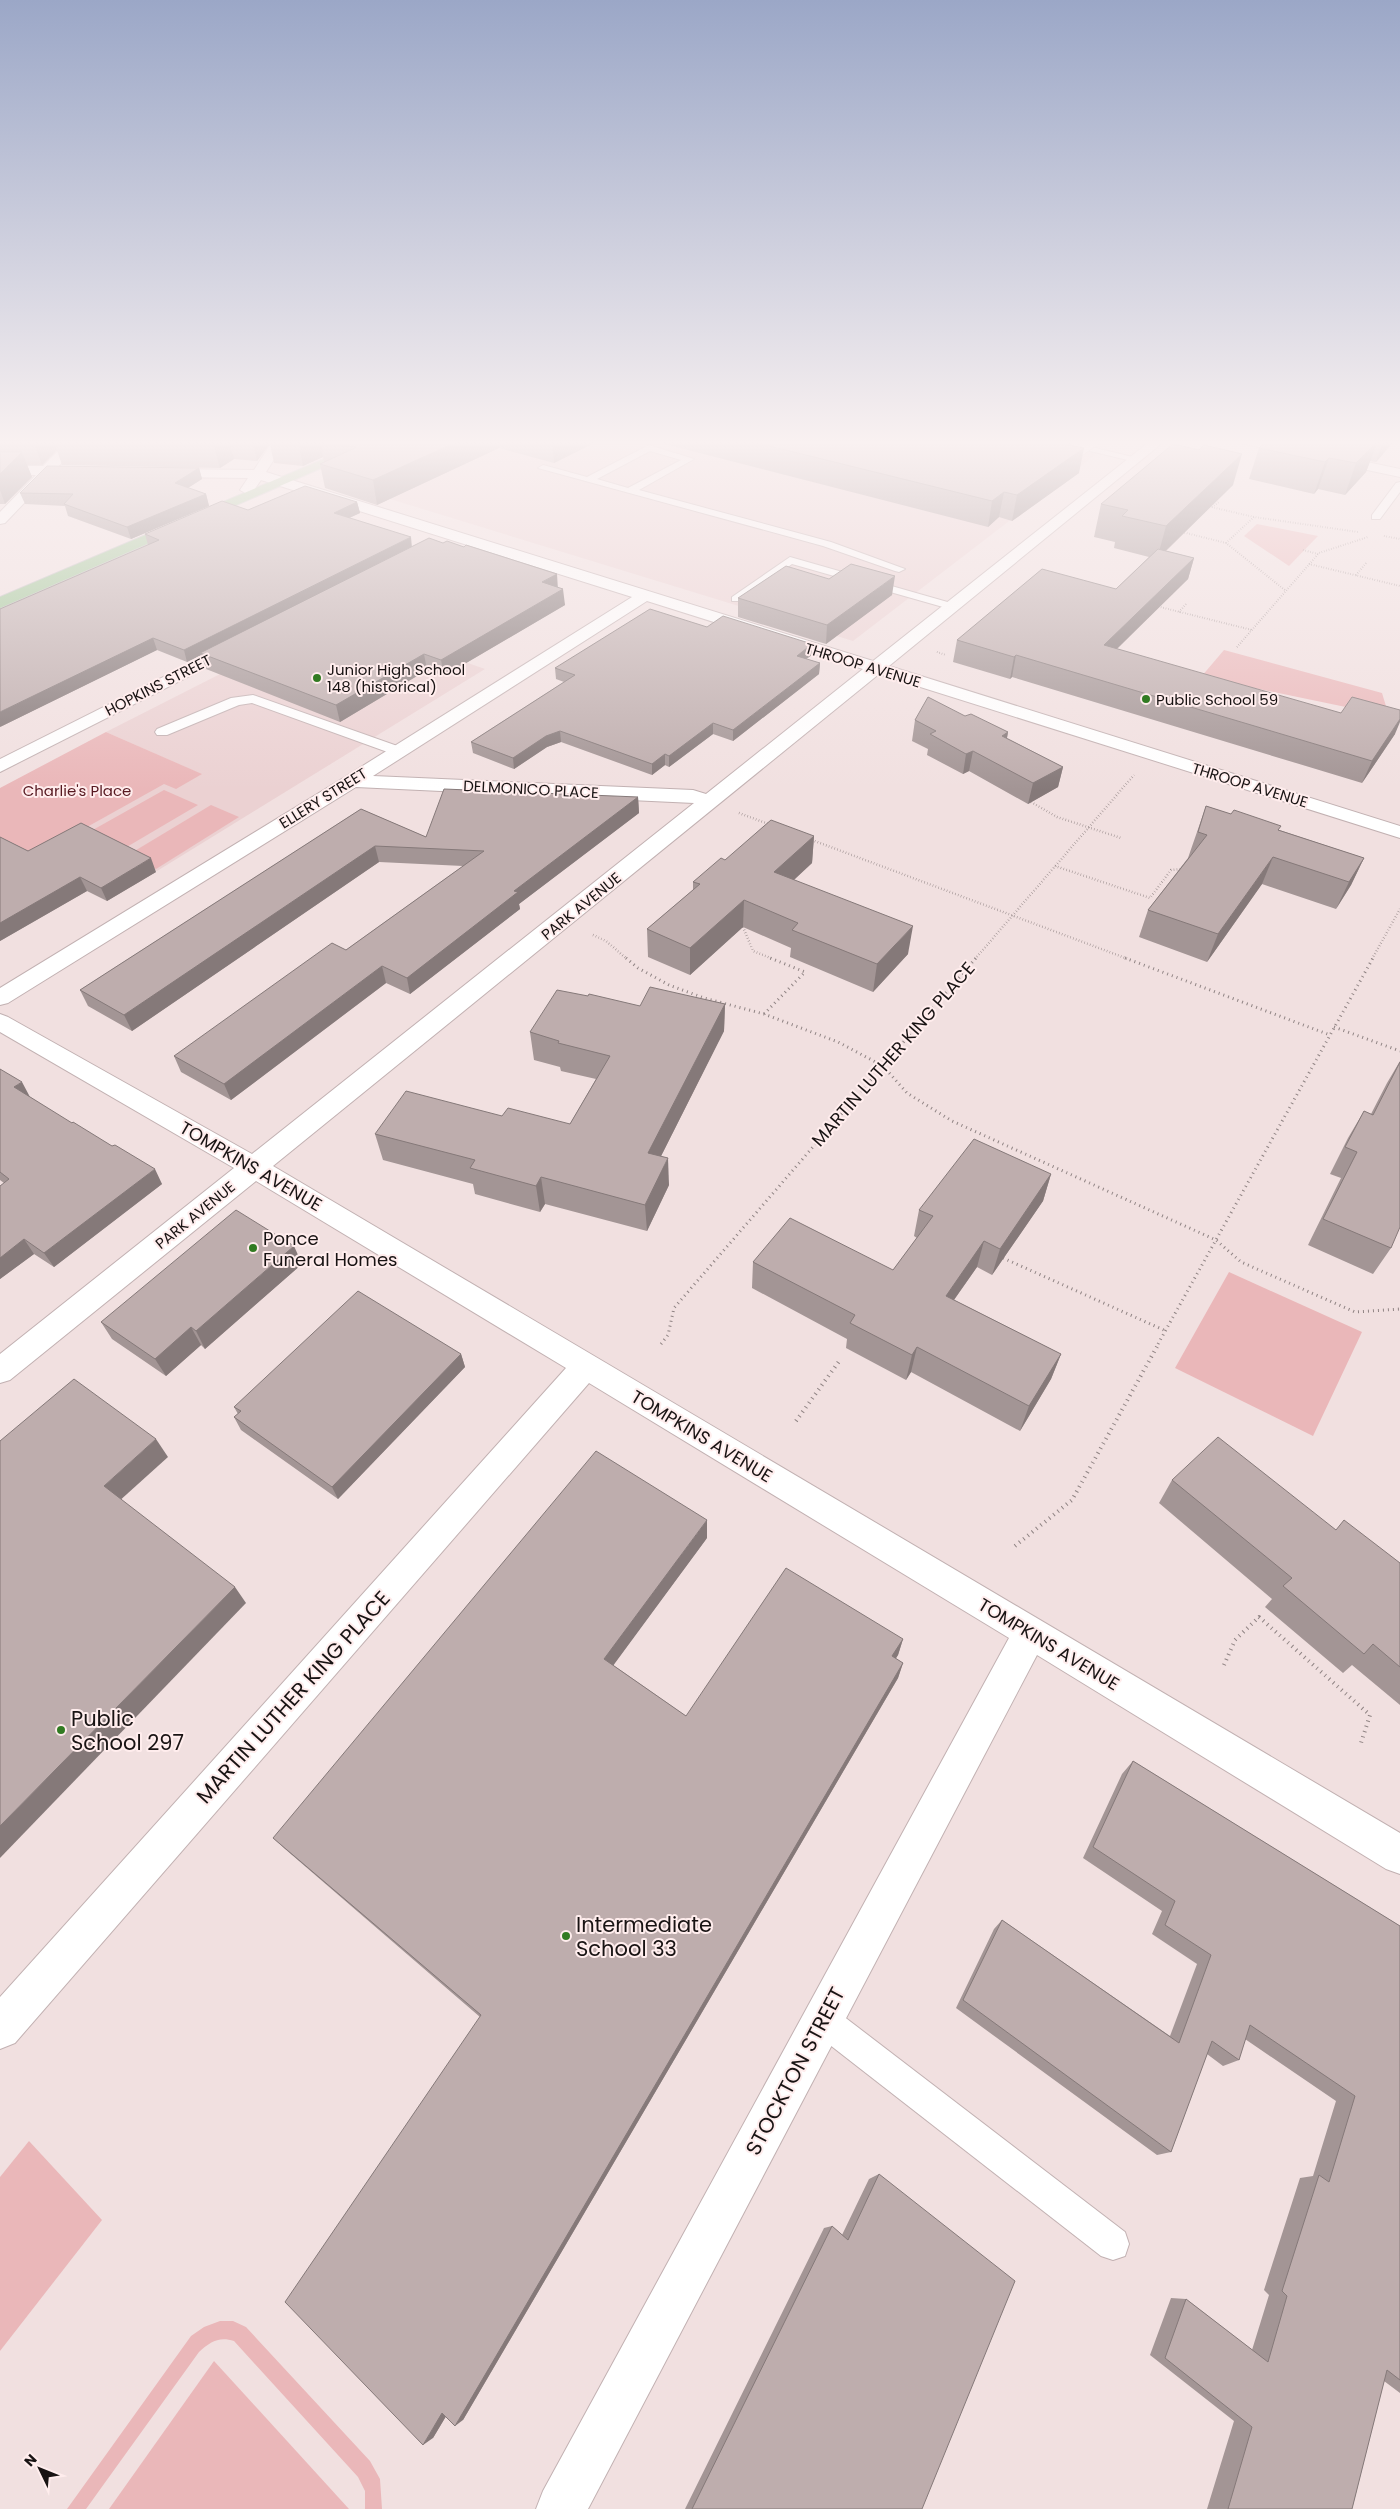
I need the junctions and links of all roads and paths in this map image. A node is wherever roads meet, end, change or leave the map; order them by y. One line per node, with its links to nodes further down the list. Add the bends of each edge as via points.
1 (110, 556): 15 (main road)
2 (516, 556): 13 (street, THROOP AVENUE)
3 (862, 556): 9 (lane)
4 (1016, 556): 18 (street, PARK AVENUE)
5 (1242, 556): 12 (path)
6 (1316, 556): 8 (path)
7 (1367, 562): 10 (path)
8 (1308, 564): 10 (path); 12 (path)
9 (899, 569)
10 (1356, 576): 11 (path)
11 (1400, 586)
12 (1286, 591): 20 (path)
13 (644, 596): 25 (street, THROOP AVENUE); 27 (street, ELLERY STREET)
14 (736, 599): 18 (lane, via 790,560)
15 (0, 603)
16 (1186, 604): 19 (path)
17 (1154, 605): 19 (path)
18 (954, 606): 25 (street, PARK AVENUE)
19 (1179, 612): 20 (path)
20 (1252, 630): 22 (path)
21 (246, 640): 28 (street, HOPKINS STREET)
22 (1237, 647)
23 (935, 651): 24 (path)
24 (946, 654)
25 (876, 669): 31 (street, PARK AVENUE); 36 (street, THROOP AVENUE)
26 (162, 732): 27 (lane, via 236,702 253,699)
27 (398, 751): 30 (street, ELLERY STREET)
28 (0, 766)
29 (1138, 771): 35 (path, MARTIN LUTHER KING PLACE)
30 (352, 781): 31 (street, DELMONICO PLACE, via 693,796); 45 (street, ELLERY STREET)
31 (710, 802): 52 (street, PARK AVENUE)
32 (1031, 802): 35 (path, via 1057,817)
33 (739, 813): 34 (path)
34 (775, 826)
35 (1089, 827): 37 (path); 39 (path, MARTIN LUTHER KING PLACE)
36 (1400, 832)
37 (1121, 838)
38 (812, 840): 42 (path)
39 (1056, 866): 40 (path, via 1150,898 1171,870); 42 (path, MARTIN LUTHER KING PLACE)
40 (1190, 868)
41 (1400, 909): 48 (path)
42 (1013, 915): 49 (path); 51 (path, MARTIN LUTHER KING PLACE)
43 (743, 928): 46 (path, via 754,951 804,972)
44 (593, 935): 46 (path, via 606,941 638,968 669,985)
45 (0, 998)
46 (764, 1014): 51 (path, via 838,1042)
47 (0, 1022): 52 (street, TOMPKINS AVENUE)
48 (1334, 1027): 49 (path); 50 (path)
49 (1330, 1035): 53 (path)
50 (1400, 1052)
51 (883, 1066): 53 (path, via 907,1093 952,1122); 57 (path, MARTIN LUTHER KING PLACE, via 674,1308 668,1335)
52 (254, 1167): 59 (street, TOMPKINS AVENUE); 60 (street, PARK AVENUE)
53 (1216, 1240): 55 (path, via 1240,1262 1354,1312); 56 (path)
54 (1004, 1258): 56 (path)
55 (1400, 1310)
56 (1166, 1331): 62 (path, via 1072,1500)
57 (661, 1344)
58 (840, 1360): 61 (path)
59 (586, 1366): 63 (street, TOMPKINS AVENUE); 68 (street, MARTIN LUTHER KING PLACE)
60 (0, 1371)
61 (796, 1421)
62 (1015, 1546)
63 (1030, 1633): 66 (street, TOMPKINS AVENUE); 67 (street, STOCKTON STREET)
64 (1224, 1665): 65 (path, via 1235,1640 1259,1617 1370,1715)
65 (1361, 1743)
66 (1400, 1855)
67 (823, 2020): 69 (lane); 70 (street, STOCKTON STREET)
68 (0, 2028)
69 (1113, 2244)
70 (561, 2509)

